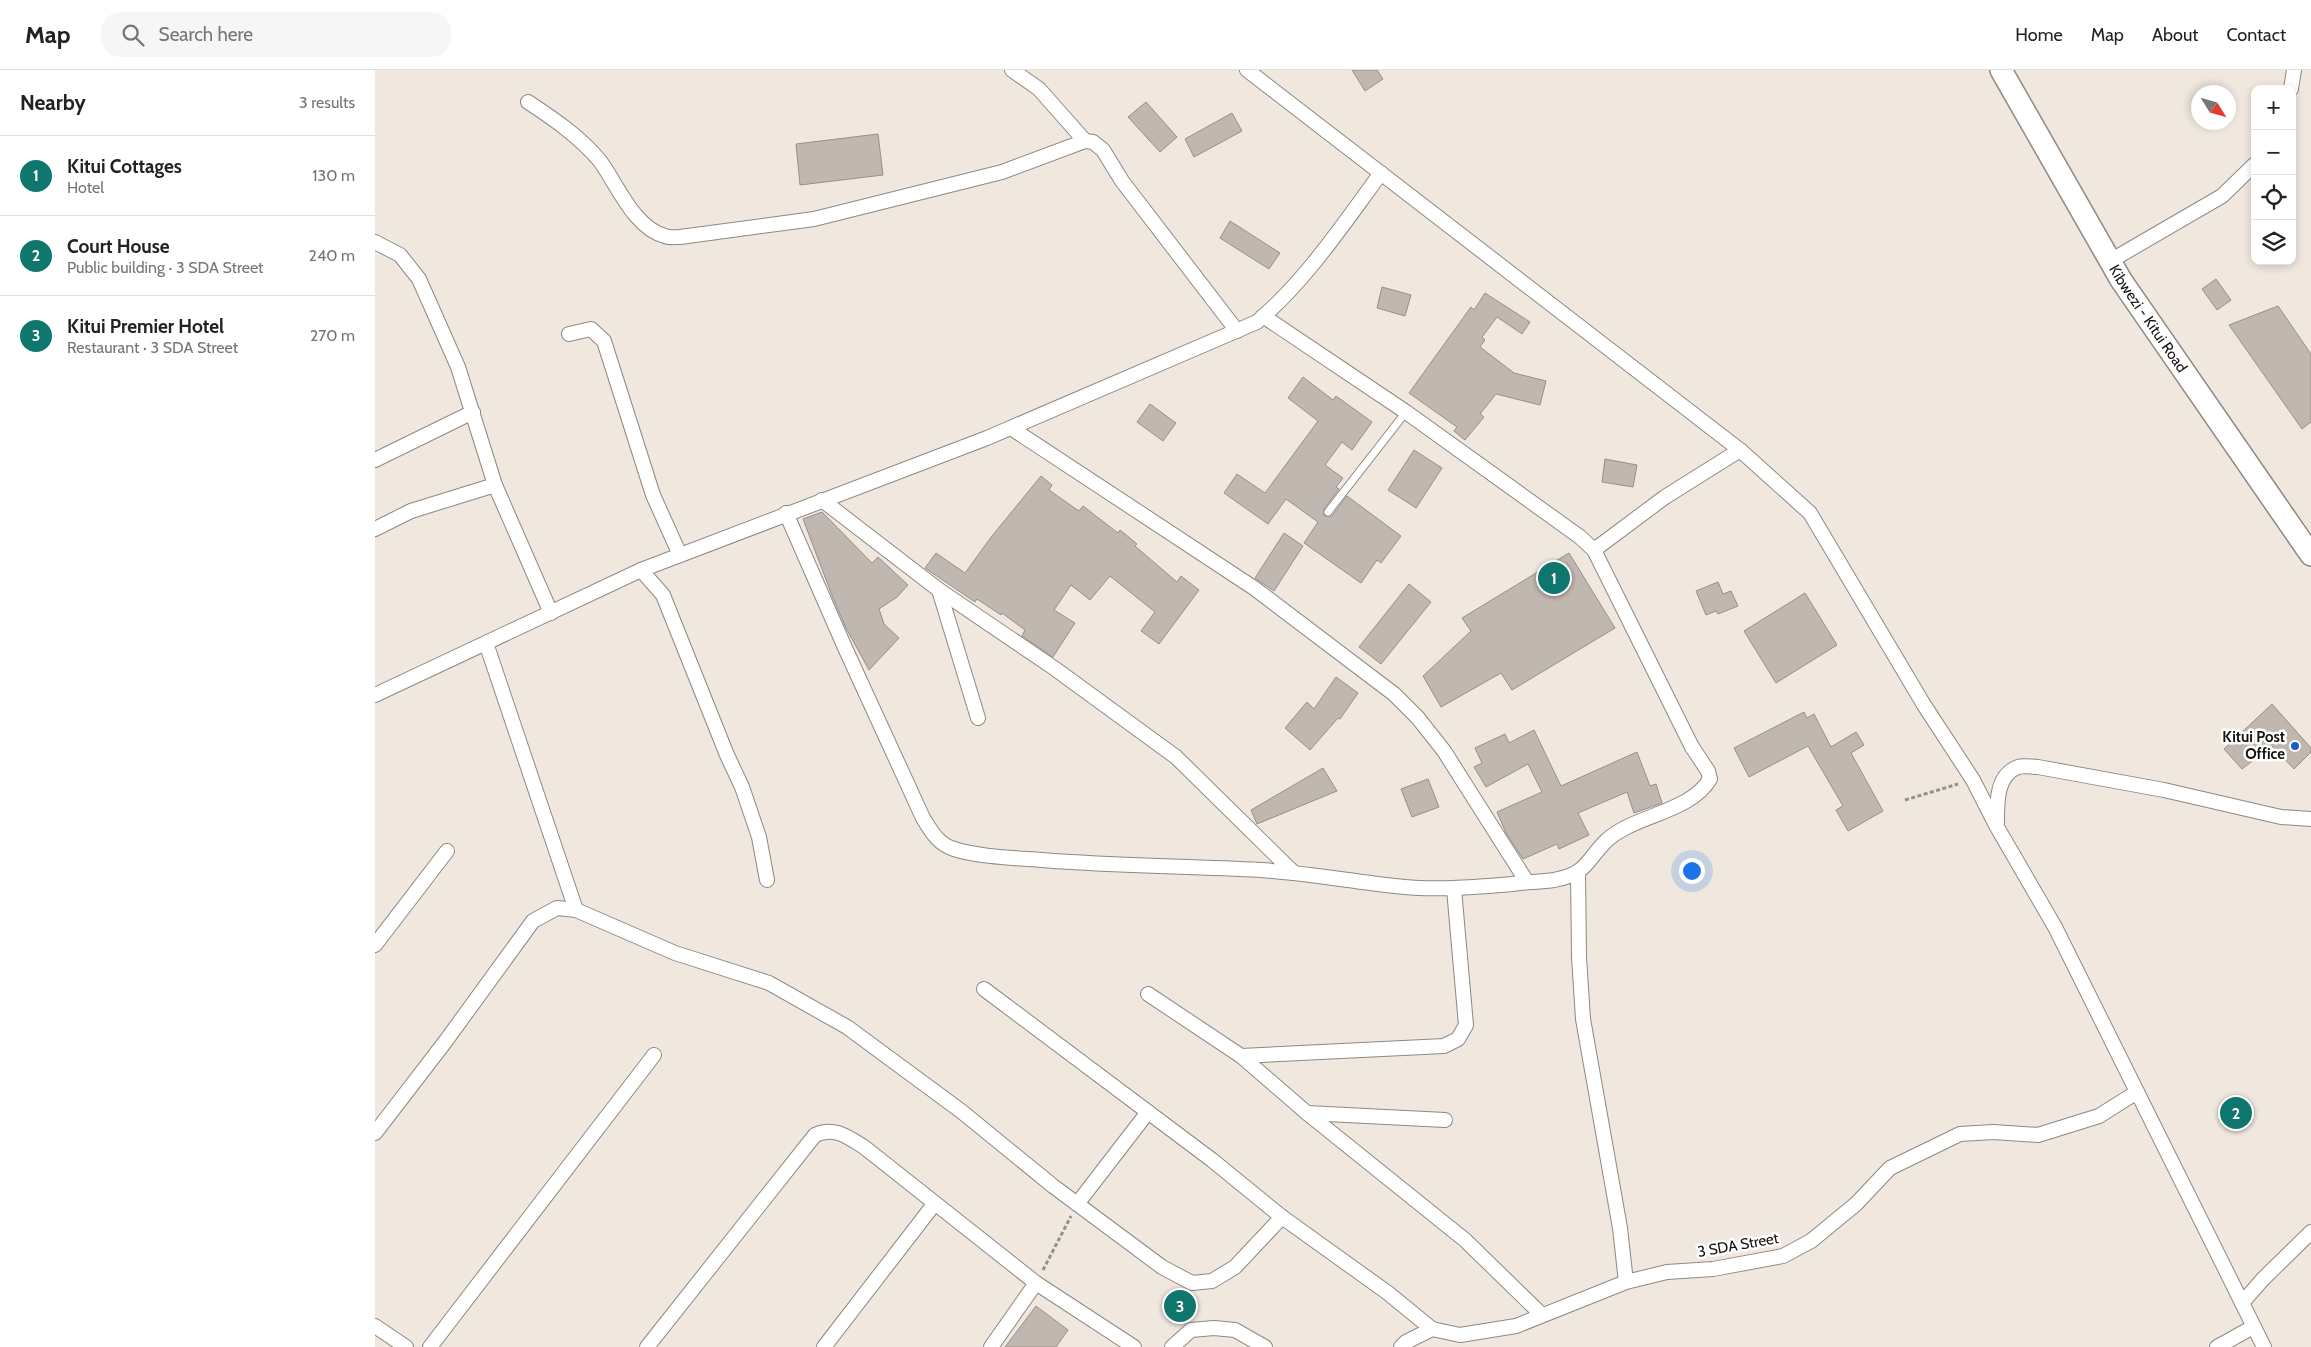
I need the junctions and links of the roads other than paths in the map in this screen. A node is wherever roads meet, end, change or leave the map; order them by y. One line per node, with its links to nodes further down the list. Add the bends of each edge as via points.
1 (1012, 70): 7 (street, via 1039,89)
2 (1247, 70): 9 (street)
3 (2001, 70): 11 (main road, Kibwezi - Kitui Road)
4 (2294, 70): 5 (street)
5 (2292, 85)
6 (528, 102): 7 (street, via 565,126 599,161 631,211 664,236 680,237 814,219 1002,172)
7 (1085, 141): 13 (street, via 1093,142 1103,150 1122,181)
8 (2251, 168): 11 (street, via 2222,196)
9 (1381, 173): 12 (street, via 1318,259 1285,297); 18 (street)
10 (375, 242): 15 (street, via 400,255 419,279 458,367)
11 (2110, 261): 27 (main road, Kibwezi - Kitui Road)
12 (1263, 316): 13 (street); 16 (street)
13 (1237, 330): 17 (street)
14 (569, 334): 26 (street, via 591,329 604,341 653,495)
15 (473, 412): 19 (street); 20 (street)
16 (1406, 412): 22 (lane); 25 (street, via 1581,537)
17 (1011, 428): 21 (street); 40 (street, via 1254,588 1394,694 1444,751)
18 (1740, 450): 25 (street, via 1665,497); 35 (street, via 1810,513 1924,705 1973,780)
19 (375, 460)
20 (495, 485): 24 (street, via 411,511); 30 (street)
21 (823, 500): 23 (street); 29 (street)
22 (1328, 512)
23 (786, 513): 26 (street); 38 (street, via 906,782 937,840 954,849 1009,858)
24 (375, 529)
25 (1594, 550): 37 (street, via 1710,779 1692,797 1606,841)
26 (680, 555): 28 (street)
27 (2311, 555)
28 (641, 570): 30 (street); 39 (street, via 663,595 742,787 759,837)
29 (939, 590): 33 (street); 38 (street, via 1176,757)
30 (551, 613): 31 (street)
31 (486, 643): 32 (street); 42 (street)
32 (375, 695)
33 (978, 718)
34 (2311, 818): 35 (street, via 2281,817 2038,766 2019,767 2007,775 1999,789)
35 (1997, 827): 48 (street, via 2055,927)
36 (447, 851): 43 (street)
37 (1578, 872): 40 (street, via 1555,880); 57 (street, via 1583,1020 1620,1228)
38 (1294, 873): 41 (street, via 1396,886)
39 (767, 880)
40 (1527, 882): 41 (street)
41 (1455, 889): 47 (street, via 1465,1025 1458,1038 1444,1046)
42 (576, 910): 52 (street, via 557,908 533,921); 54 (street, via 675,953 769,982 847,1027 961,1110)
43 (375, 945)
44 (984, 989): 49 (street)
45 (1148, 994): 47 (street)
46 (654, 1054): 65 (street)
47 (1241, 1056): 50 (street)
48 (2137, 1092): 57 (street, 3 SDA Street, via 2099,1116 2039,1135 1960,1134 1890,1168 1856,1204 1811,1241 1783,1256 1713,1269 1667,1272); 59 (street)
49 (1148, 1112): 54 (street); 55 (street)
50 (1307, 1113): 51 (street); 60 (street, via 1465,1240)
51 (1445, 1120)
52 (375, 1133)
53 (935, 1203): 58 (street); 66 (street, via 851,1139 833,1131 823,1131 815,1135 791,1164); 67 (street)
54 (1077, 1204): 55 (street, via 1162,1266 1192,1283 1212,1281 1235,1267)
55 (1282, 1217): 63 (street, via 1388,1292)
56 (2311, 1232): 59 (street)
57 (1625, 1282): 60 (street, 3 SDA Street)
58 (1036, 1283): 68 (street); 69 (street)
59 (2242, 1303): 62 (street)
60 (1542, 1315): 63 (street, 3 SDA Street, via 1516,1326 1484,1332 1460,1335)
61 (375, 1326): 64 (street)
62 (2253, 1327): 73 (street); 74 (street)
63 (1432, 1329): 72 (street)
64 (406, 1347)
65 (430, 1347)
66 (647, 1347)
67 (824, 1347)
68 (991, 1347)
69 (1134, 1347)
70 (1172, 1347): 71 (street, via 1191,1330 1214,1328 1235,1330)
71 (1265, 1347)
72 (1401, 1347)
73 (2217, 1347)
74 (2264, 1347)

